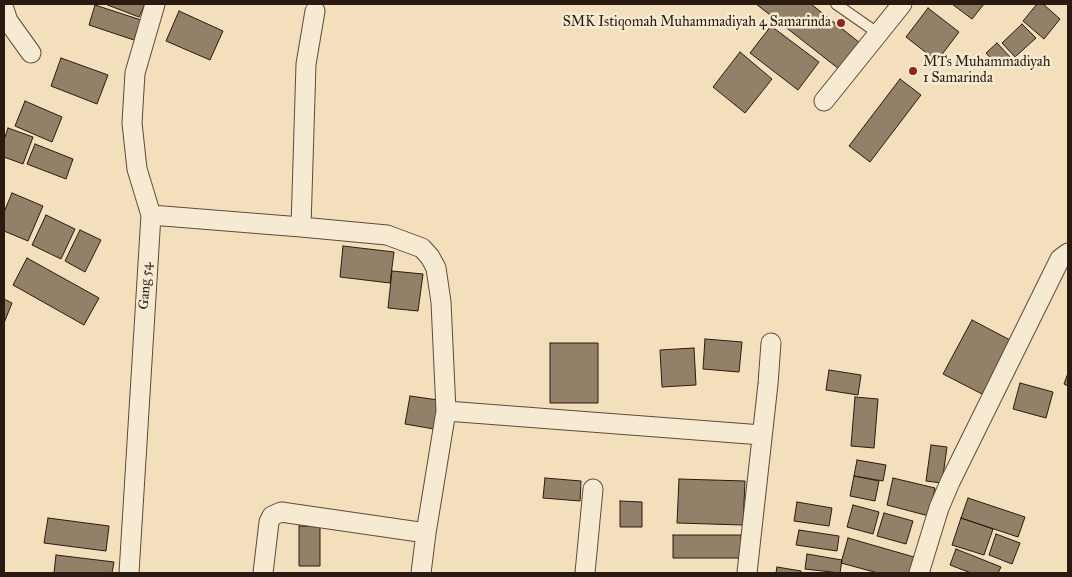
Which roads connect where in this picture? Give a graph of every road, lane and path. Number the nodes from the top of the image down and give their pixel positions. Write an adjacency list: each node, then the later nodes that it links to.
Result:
1 (155, 4): 9 (street, Gang 54)
2 (836, 4): 6 (lane)
3 (902, 4): 6 (street)
4 (4, 9): 7 (street)
5 (315, 11): 10 (street)
6 (878, 34): 8 (street)
7 (31, 53)
8 (824, 101)
9 (151, 215): 10 (street); 17 (street, Gang 54)
10 (301, 228): 13 (street)
11 (1068, 253): 22 (street)
12 (771, 343): 14 (street)
13 (446, 411): 14 (street); 16 (street)
14 (762, 435): 21 (street)
15 (593, 489): 20 (street)
16 (426, 533): 18 (street); 19 (street)
17 (129, 573)
18 (263, 573)
19 (421, 573)
20 (585, 573)
21 (746, 573)
22 (919, 573)

